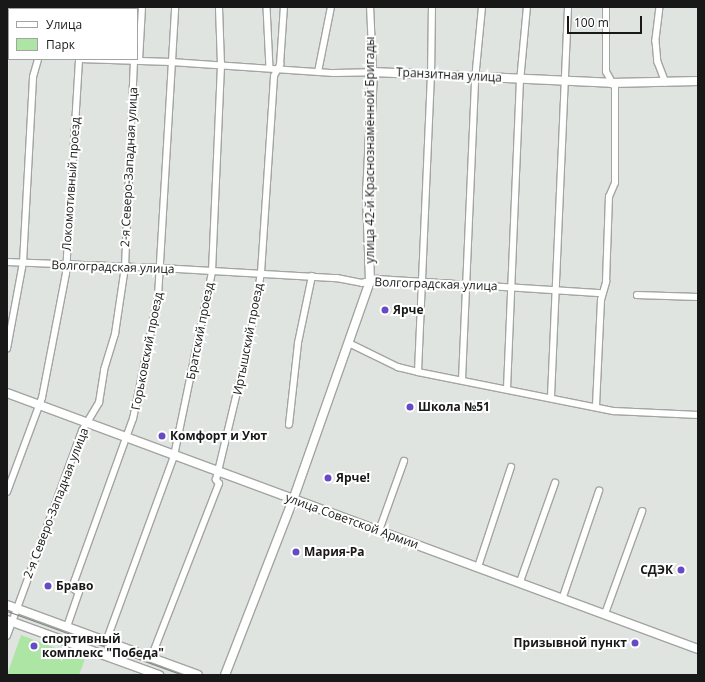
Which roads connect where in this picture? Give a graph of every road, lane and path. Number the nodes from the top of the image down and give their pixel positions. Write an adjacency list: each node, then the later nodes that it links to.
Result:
1 (142, 7): 14 (street, 2-я Северо-Западная улица)
2 (175, 7): 19 (street, Горьковский проезд)
3 (219, 7): 20 (street, Братский проезд)
4 (267, 7): 21 (street, Иртышский проезд)
5 (284, 7): 21 (street, Иртышский проезд)
6 (330, 7): 22 (street)
7 (370, 7): 23 (street, улица 42-й Краснознамённой Бригады)
8 (432, 7): 24 (street)
9 (482, 7): 25 (street)
10 (527, 7): 26 (street)
11 (568, 7): 27 (street)
12 (606, 7): 29 (street)
13 (660, 7): 30 (street)
14 (138, 43)
15 (38, 60): 32 (street)
16 (79, 60): 33 (street, Локомотивный проезд)
17 (108, 60): 18 (street, Транзитная улица)
18 (136, 61): 19 (street, Транзитная улица); 34 (street, 2-я Северо-Западная улица)
19 (171, 62): 20 (street, Транзитная улица); 35 (street, Горьковский проезд)
20 (221, 64): 21 (street, Транзитная улица); 36 (street, Братский проезд)
21 (273, 68): 22 (street, Транзитная улица); 37 (street, Иртышский проезд)
22 (318, 72): 23 (street, Транзитная улица)
23 (373, 72): 24 (street, Транзитная улица); 39 (street, улица 42-й Краснознамённой Бригады)
24 (430, 74): 25 (street, Транзитная улица); 40 (street)
25 (476, 76): 26 (street, Транзитная улица); 41 (street)
26 (520, 79): 27 (street, Транзитная улица); 42 (street)
27 (565, 81): 29 (street, Транзитная улица); 43 (street)
28 (698, 81): 30 (street, Транзитная улица)
29 (611, 83): 30 (street, Транзитная улица); 44 (street)
30 (666, 83)
31 (7, 262): 32 (street, Волгоградская улица)
32 (22, 263): 33 (street, Волгоградская улица); 48 (street)
33 (66, 265): 34 (street, Волгоградская улица); 54 (street, Локомотивный проезд)
34 (125, 267): 35 (street, Волгоградская улица); 57 (street, 2-я Северо-Западная улица)
35 (161, 268): 36 (street, Волгоградская улица); 59 (street, Горьковский проезд)
36 (212, 272): 37 (street, Волгоградская улица); 60 (street, Братский проезд)
37 (260, 273): 38 (street, Волгоградская улица); 63 (street, Иртышский проезд)
38 (312, 276): 39 (street, Волгоградская улица); 58 (street)
39 (370, 281): 40 (street, Волгоградская улица); 47 (street, улица 42-й Краснознамённой Бригады)
40 (422, 282): 41 (street, Волгоградская улица); 49 (street)
41 (465, 285): 42 (street, Волгоградская улица); 50 (street)
42 (511, 287): 43 (street, Волгоградская улица); 51 (street)
43 (555, 290): 44 (street, Волгоградская улица); 53 (street)
44 (602, 293): 55 (street)
45 (637, 295): 46 (street)
46 (698, 297)
47 (349, 343): 49 (street); 67 (street, улица 42-й Краснознамённой Бригады)
48 (7, 349)
49 (418, 372): 50 (street)
50 (462, 380): 51 (street)
51 (507, 389): 53 (street)
52 (7, 393): 54 (street, улица Советской Армии)
53 (552, 397): 55 (street)
54 (39, 405): 57 (street, улица Советской Армии); 66 (street, Локомотивный проезд)
55 (596, 406): 56 (street)
56 (698, 415)
57 (86, 424): 59 (street, улица Советской Армии); 74 (street, 2-я Северо-Западная улица)
58 (289, 425)
59 (127, 438): 60 (street, улица Советской Армии); 77 (street, Горьковский проезд)
60 (174, 456): 63 (street, улица Советской Армии); 79 (street, Братский проезд)
61 (404, 461): 69 (street)
62 (511, 467): 70 (street)
63 (219, 472): 67 (street, улица Советской Армии); 81 (street, Иртышский проезд)
64 (556, 483): 71 (street)
65 (600, 490): 72 (street)
66 (7, 492)
67 (292, 500): 69 (street, улица Советской Армии); 84 (street, улица 42-й Краснознамённой Бригады)
68 (642, 512): 75 (street)
69 (379, 531): 70 (street, улица Советской Армии)
70 (478, 567): 71 (street, улица Советской Армии)
71 (520, 582): 72 (street, улица Советской Армии)
72 (563, 597): 75 (street, улица Советской Армии)
73 (7, 606): 74 (street)
74 (16, 609): 76 (street, 2-я Северо-Западная улица); 77 (street)
75 (605, 614): 80 (street, улица Советской Армии)
76 (9, 621): 78 (street, 2-я Северо-Западная улица); 82 (street)
77 (67, 627): 79 (street)
78 (7, 636)
79 (106, 642): 81 (street)
80 (698, 649)
81 (151, 658): 83 (street)
82 (159, 675)
83 (198, 675)
84 (225, 675)

